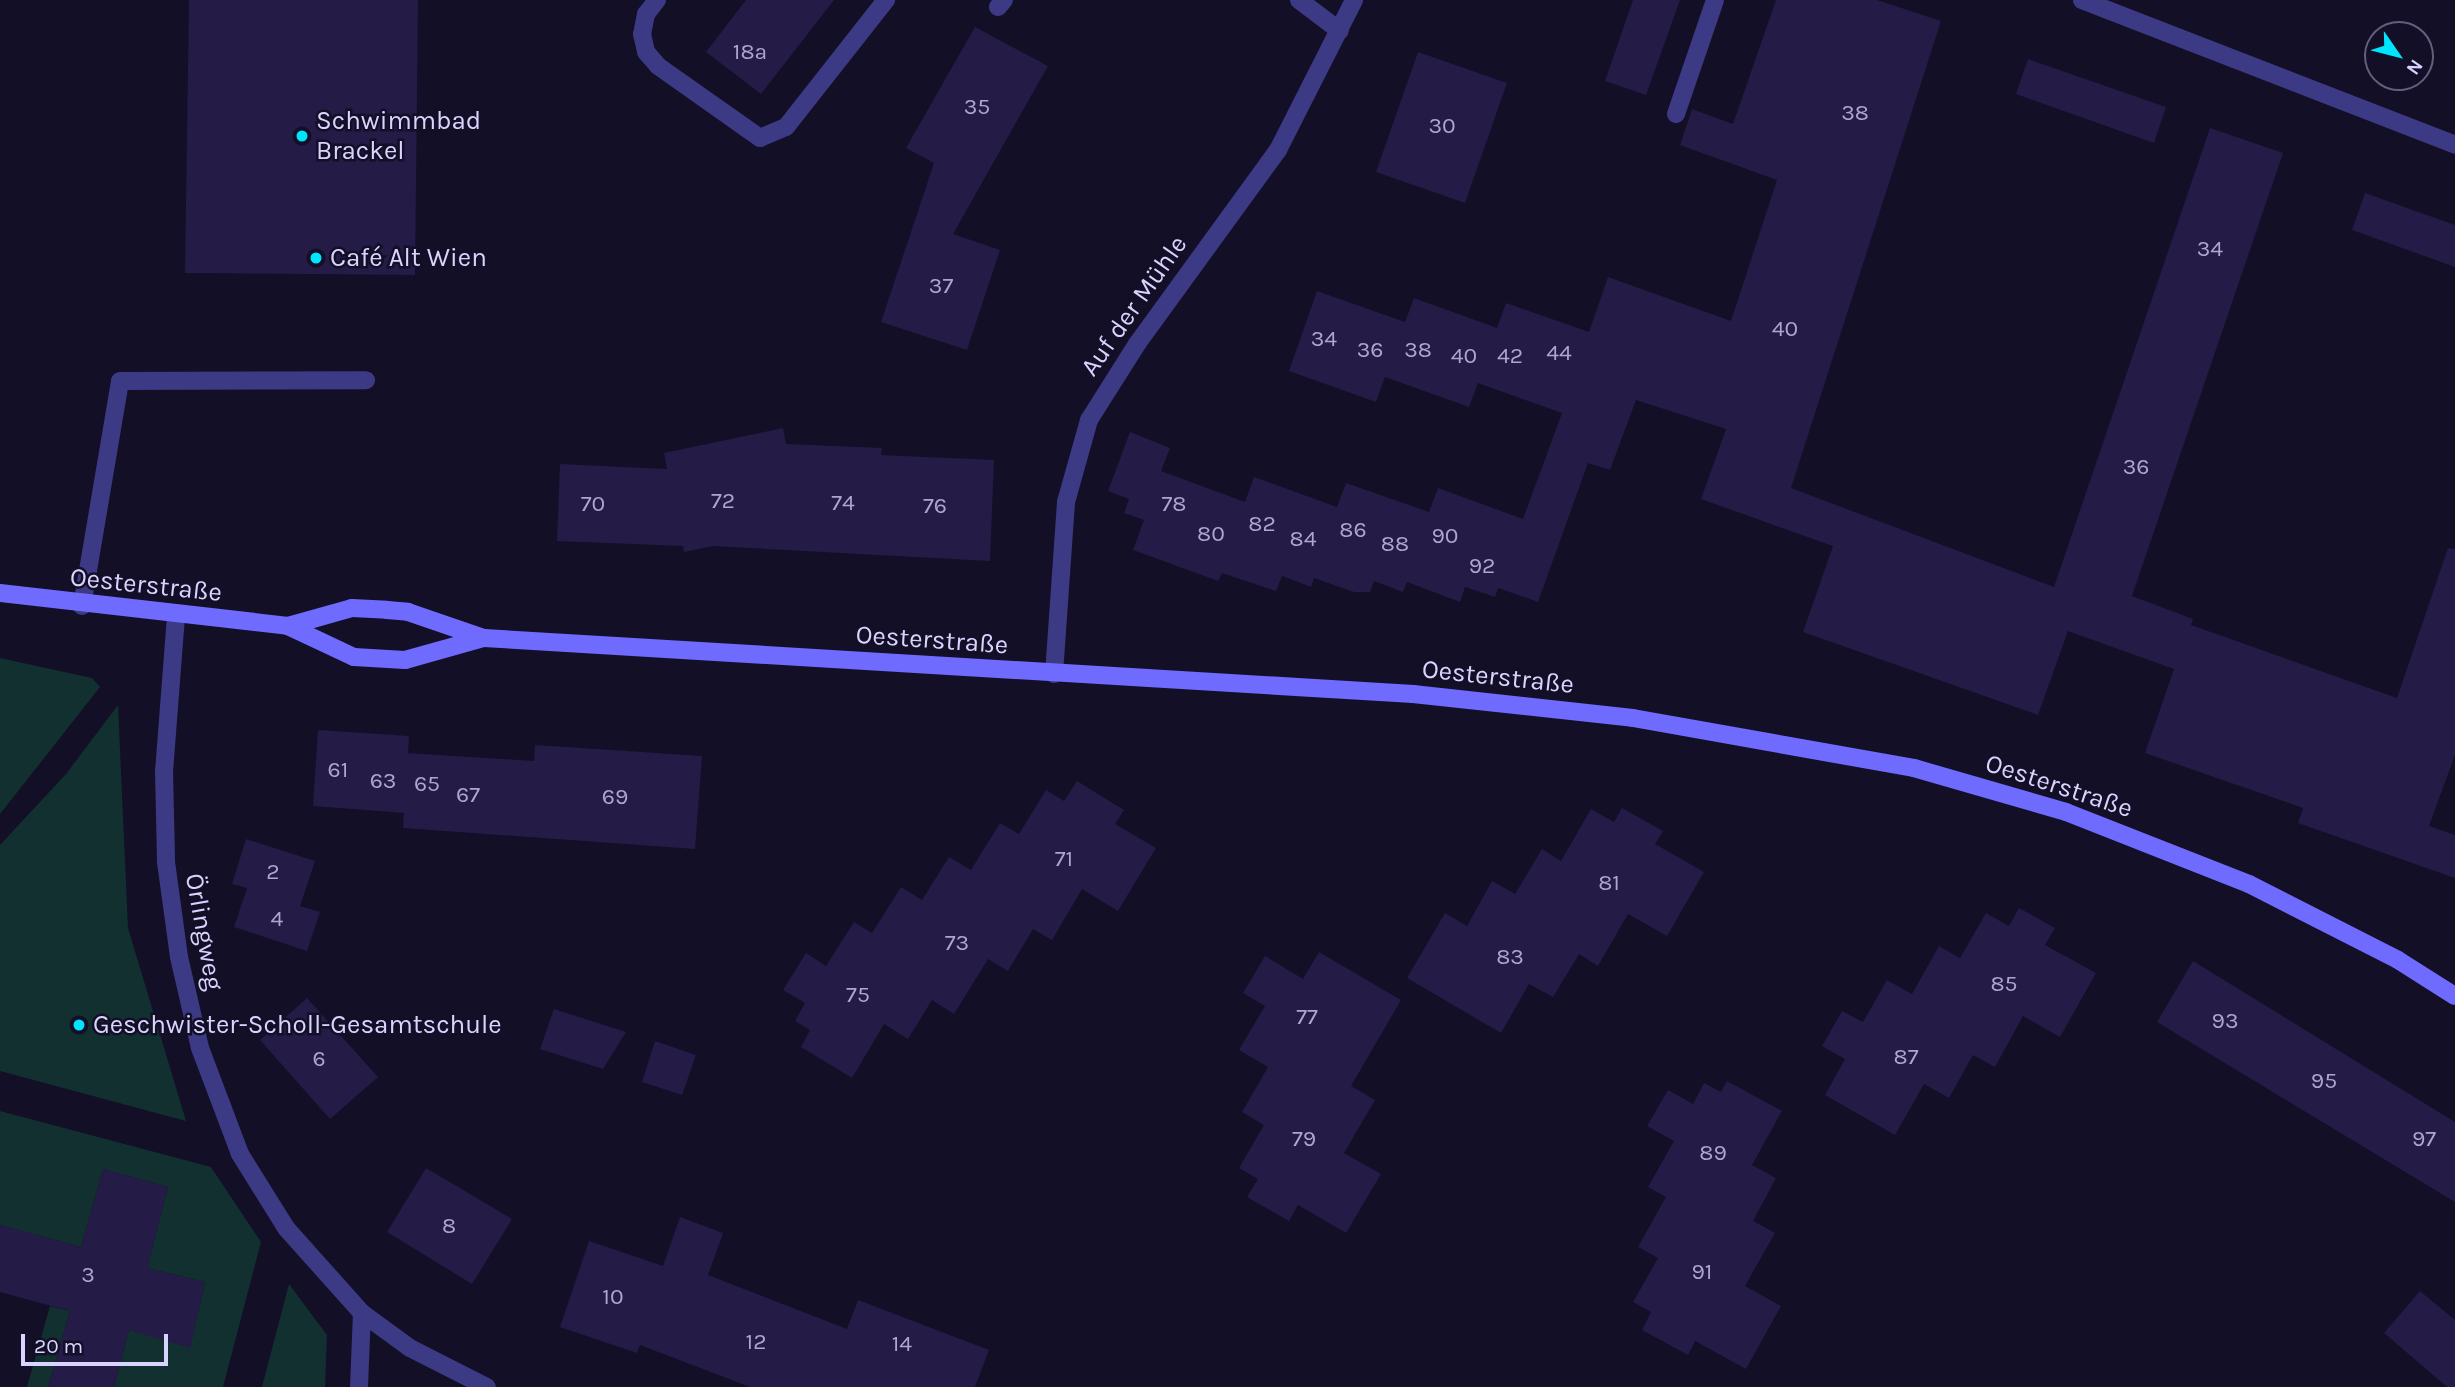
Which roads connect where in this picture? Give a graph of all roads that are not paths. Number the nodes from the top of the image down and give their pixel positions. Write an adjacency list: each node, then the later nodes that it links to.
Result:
1 (657, 0): 2 (street)
2 (886, 0)
3 (1300, 0): 7 (street)
4 (1354, 0): 7 (street, Auf der Mühle)
5 (1716, 0): 8 (street)
6 (2082, 0): 9 (street)
7 (1340, 31): 16 (street, Auf der Mühle)
8 (1676, 114)
9 (2455, 145)
10 (366, 380): 12 (street)
11 (0, 593): 12 (street, Oesterstraße)
12 (82, 606): 13 (street, Oesterstraße)
13 (176, 616): 14 (street, Oesterstraße); 18 (street, Örlingweg)
14 (288, 626): 15 (street, Oesterstraße); 15 (street, Oesterstraße)
15 (484, 638): 16 (street, Oesterstraße)
16 (1054, 674): 17 (street, Oesterstraße)
17 (2455, 996)
18 (362, 1314): 19 (street); 20 (street, Örlingweg)
19 (359, 1387)
20 (487, 1387)

